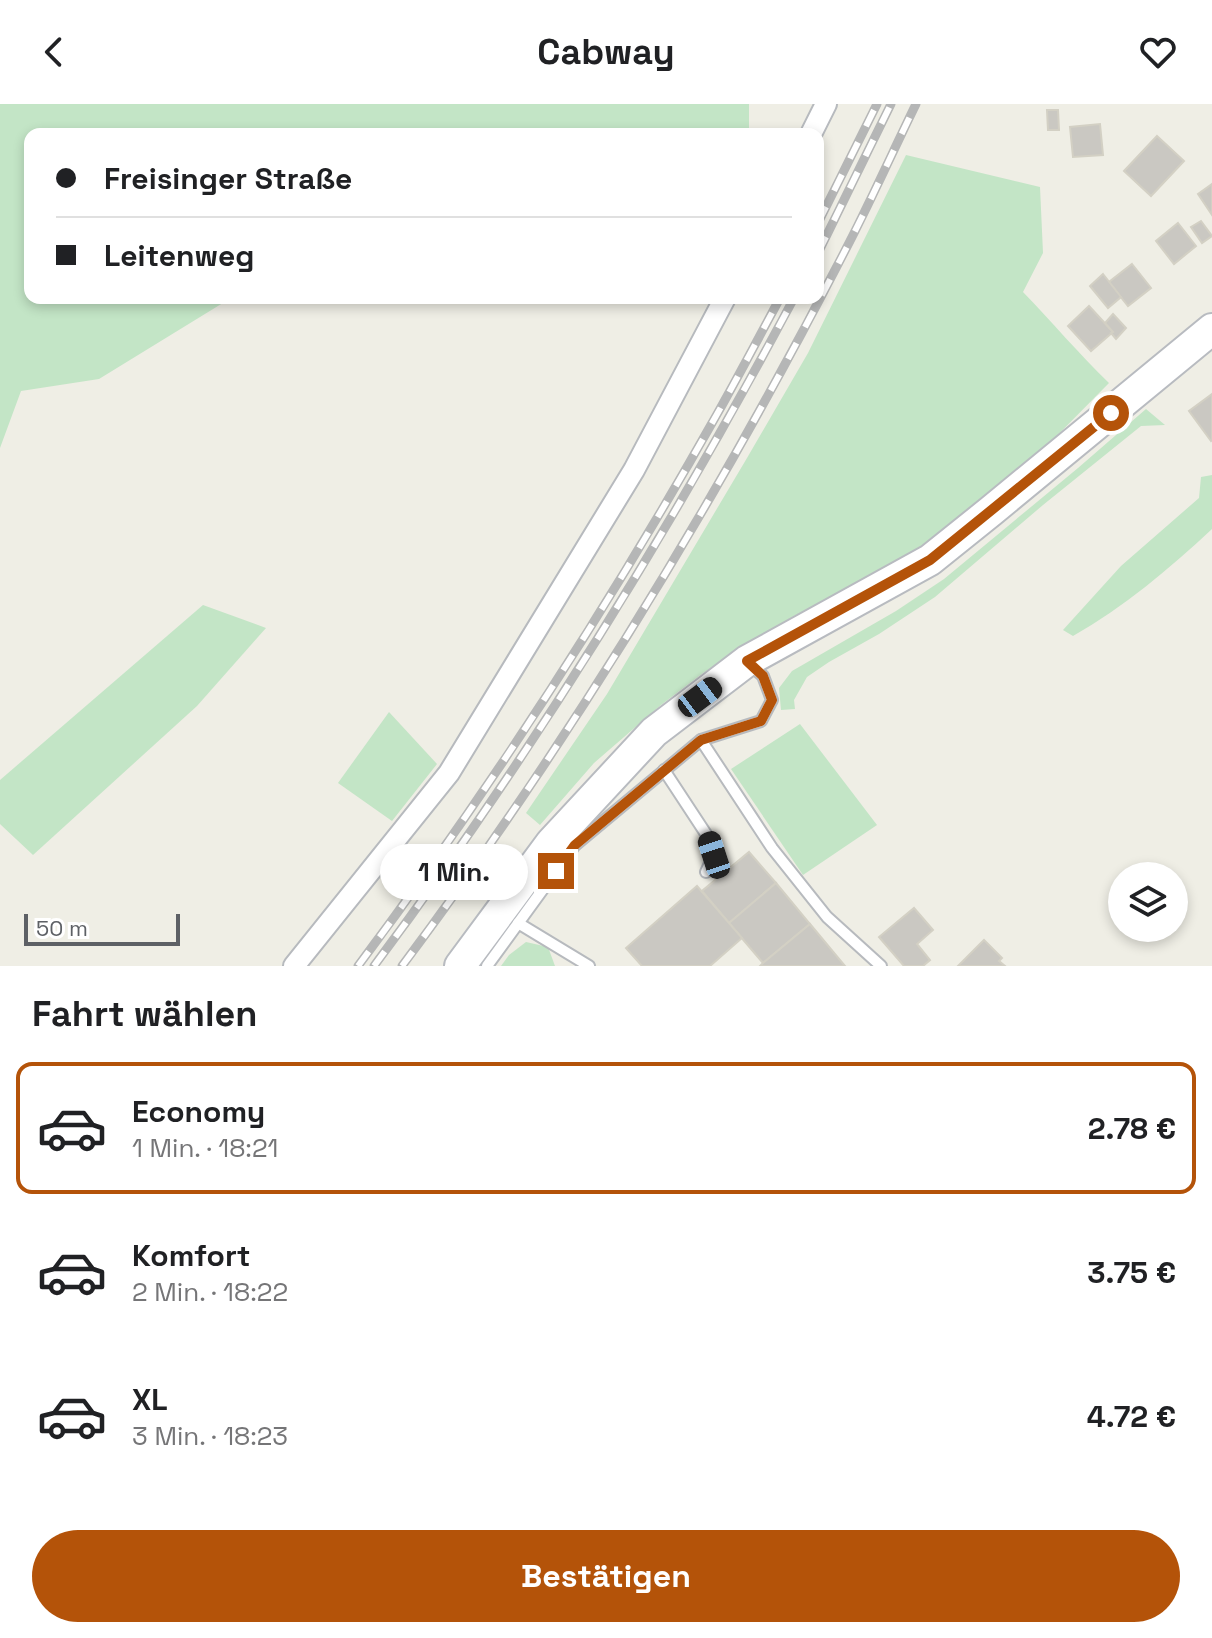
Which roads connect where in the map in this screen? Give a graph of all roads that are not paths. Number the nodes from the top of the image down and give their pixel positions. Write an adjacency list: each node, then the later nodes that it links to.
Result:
1 (826, 104): 2 (street)
2 (814, 128)
3 (722, 304): 10 (street)
4 (1212, 329): 5 (main road)
5 (747, 661): 6 (lane); 11 (main road)
6 (701, 740): 7 (lane); 14 (lane)
7 (664, 770): 8 (lane); 9 (lane)
8 (706, 872)
9 (518, 923): 12 (lane); 13 (lane)
10 (294, 966)
11 (460, 966)
12 (487, 966)
13 (589, 966)
14 (881, 966)

